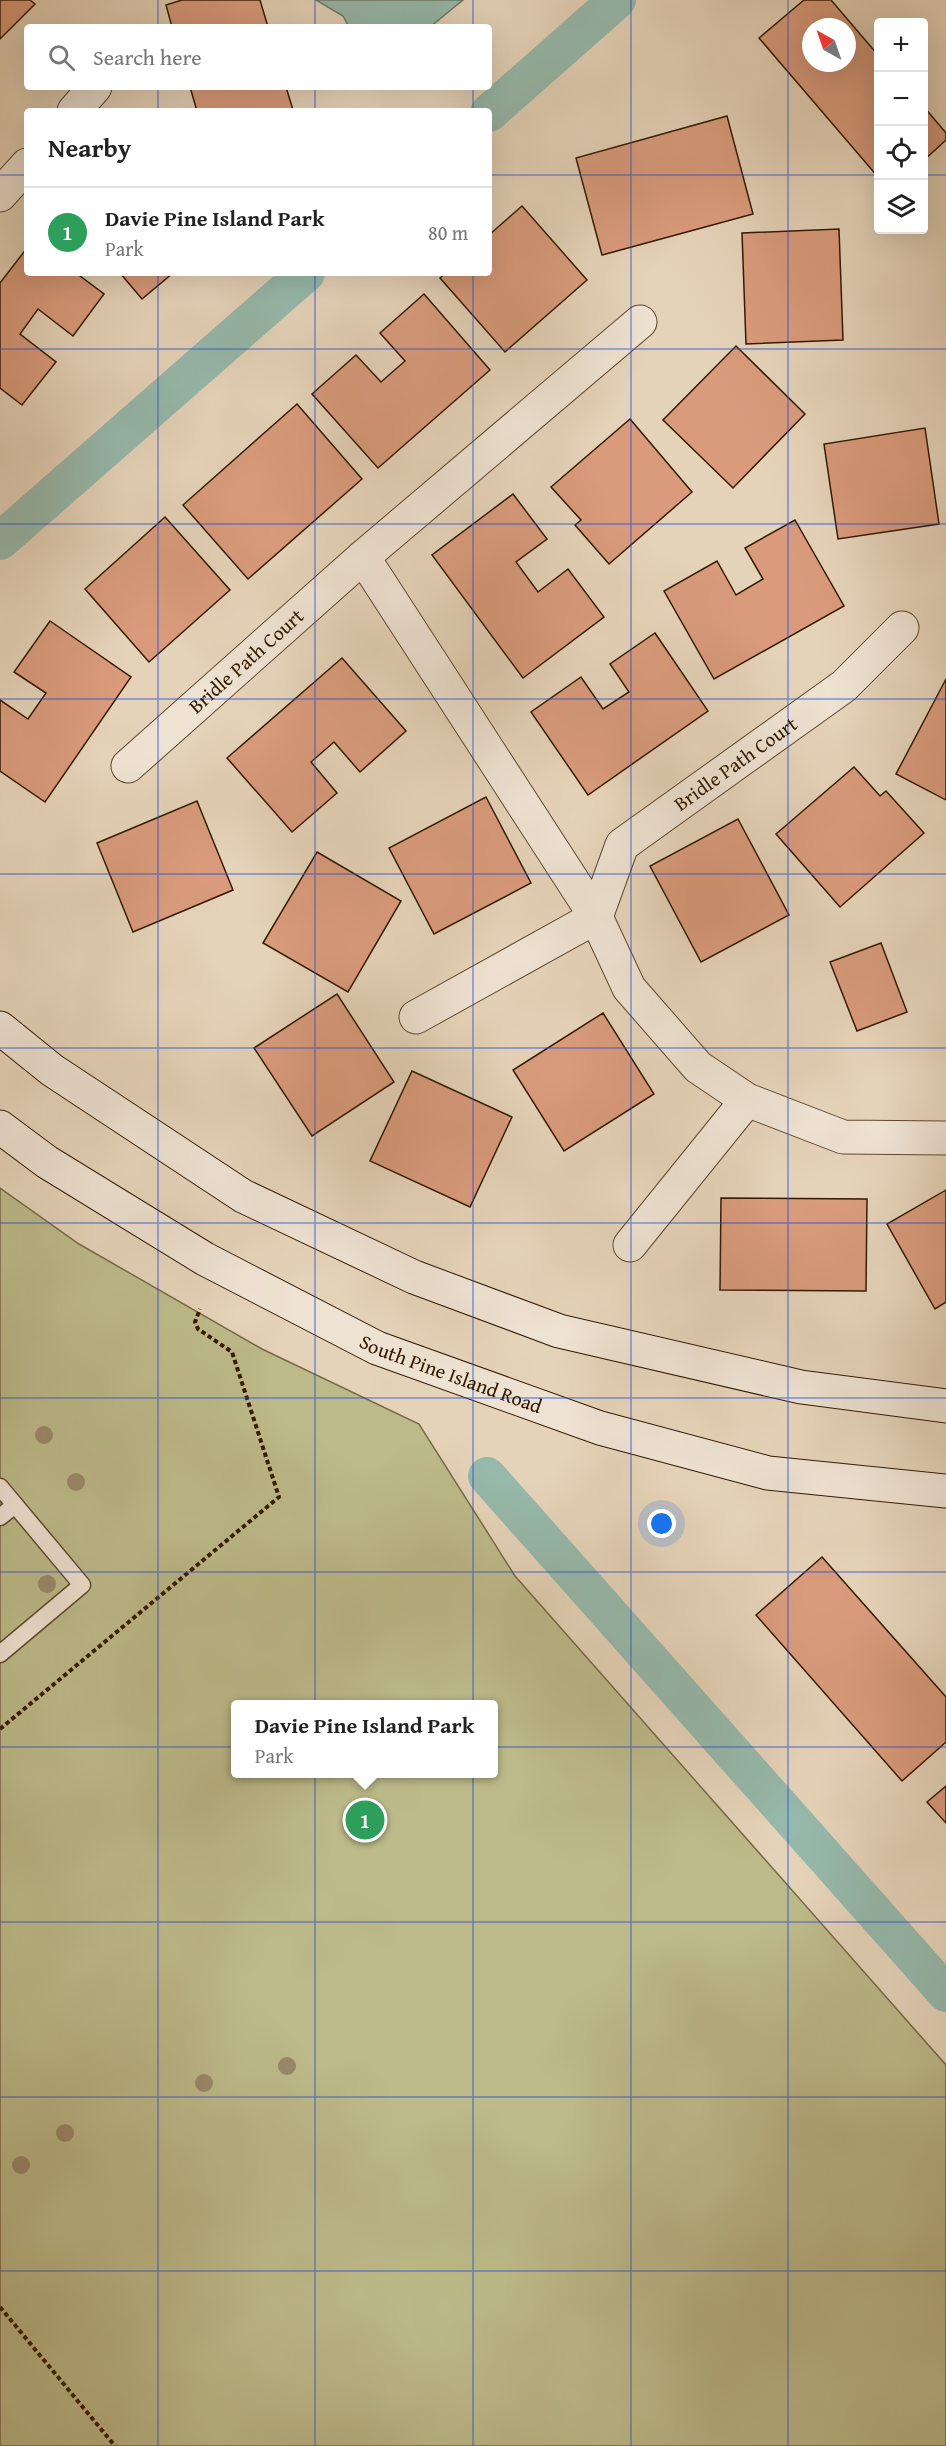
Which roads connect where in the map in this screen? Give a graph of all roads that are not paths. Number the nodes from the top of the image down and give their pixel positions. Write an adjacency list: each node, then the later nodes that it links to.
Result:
1 (92, 90): 2 (street)
2 (77, 108)
3 (24, 168): 4 (street)
4 (0, 195)
5 (640, 322): 6 (street, Bridle Path Court)
6 (363, 557): 8 (street, Bridle Path Court); 9 (street)
7 (902, 628): 9 (street, Bridle Path Court)
8 (128, 766)
9 (596, 917): 10 (street); 12 (street)
10 (416, 1017)
11 (0, 1028): 16 (street)
12 (747, 1100): 14 (street); 15 (street)
13 (2, 1129): 18 (street, South Pine Island Road)
14 (946, 1138)
15 (630, 1245)
16 (946, 1406)
17 (0, 1487): 19 (lane)
18 (946, 1491)
19 (15, 1505): 20 (lane); 21 (lane)
20 (0, 1517)
21 (0, 1654)

